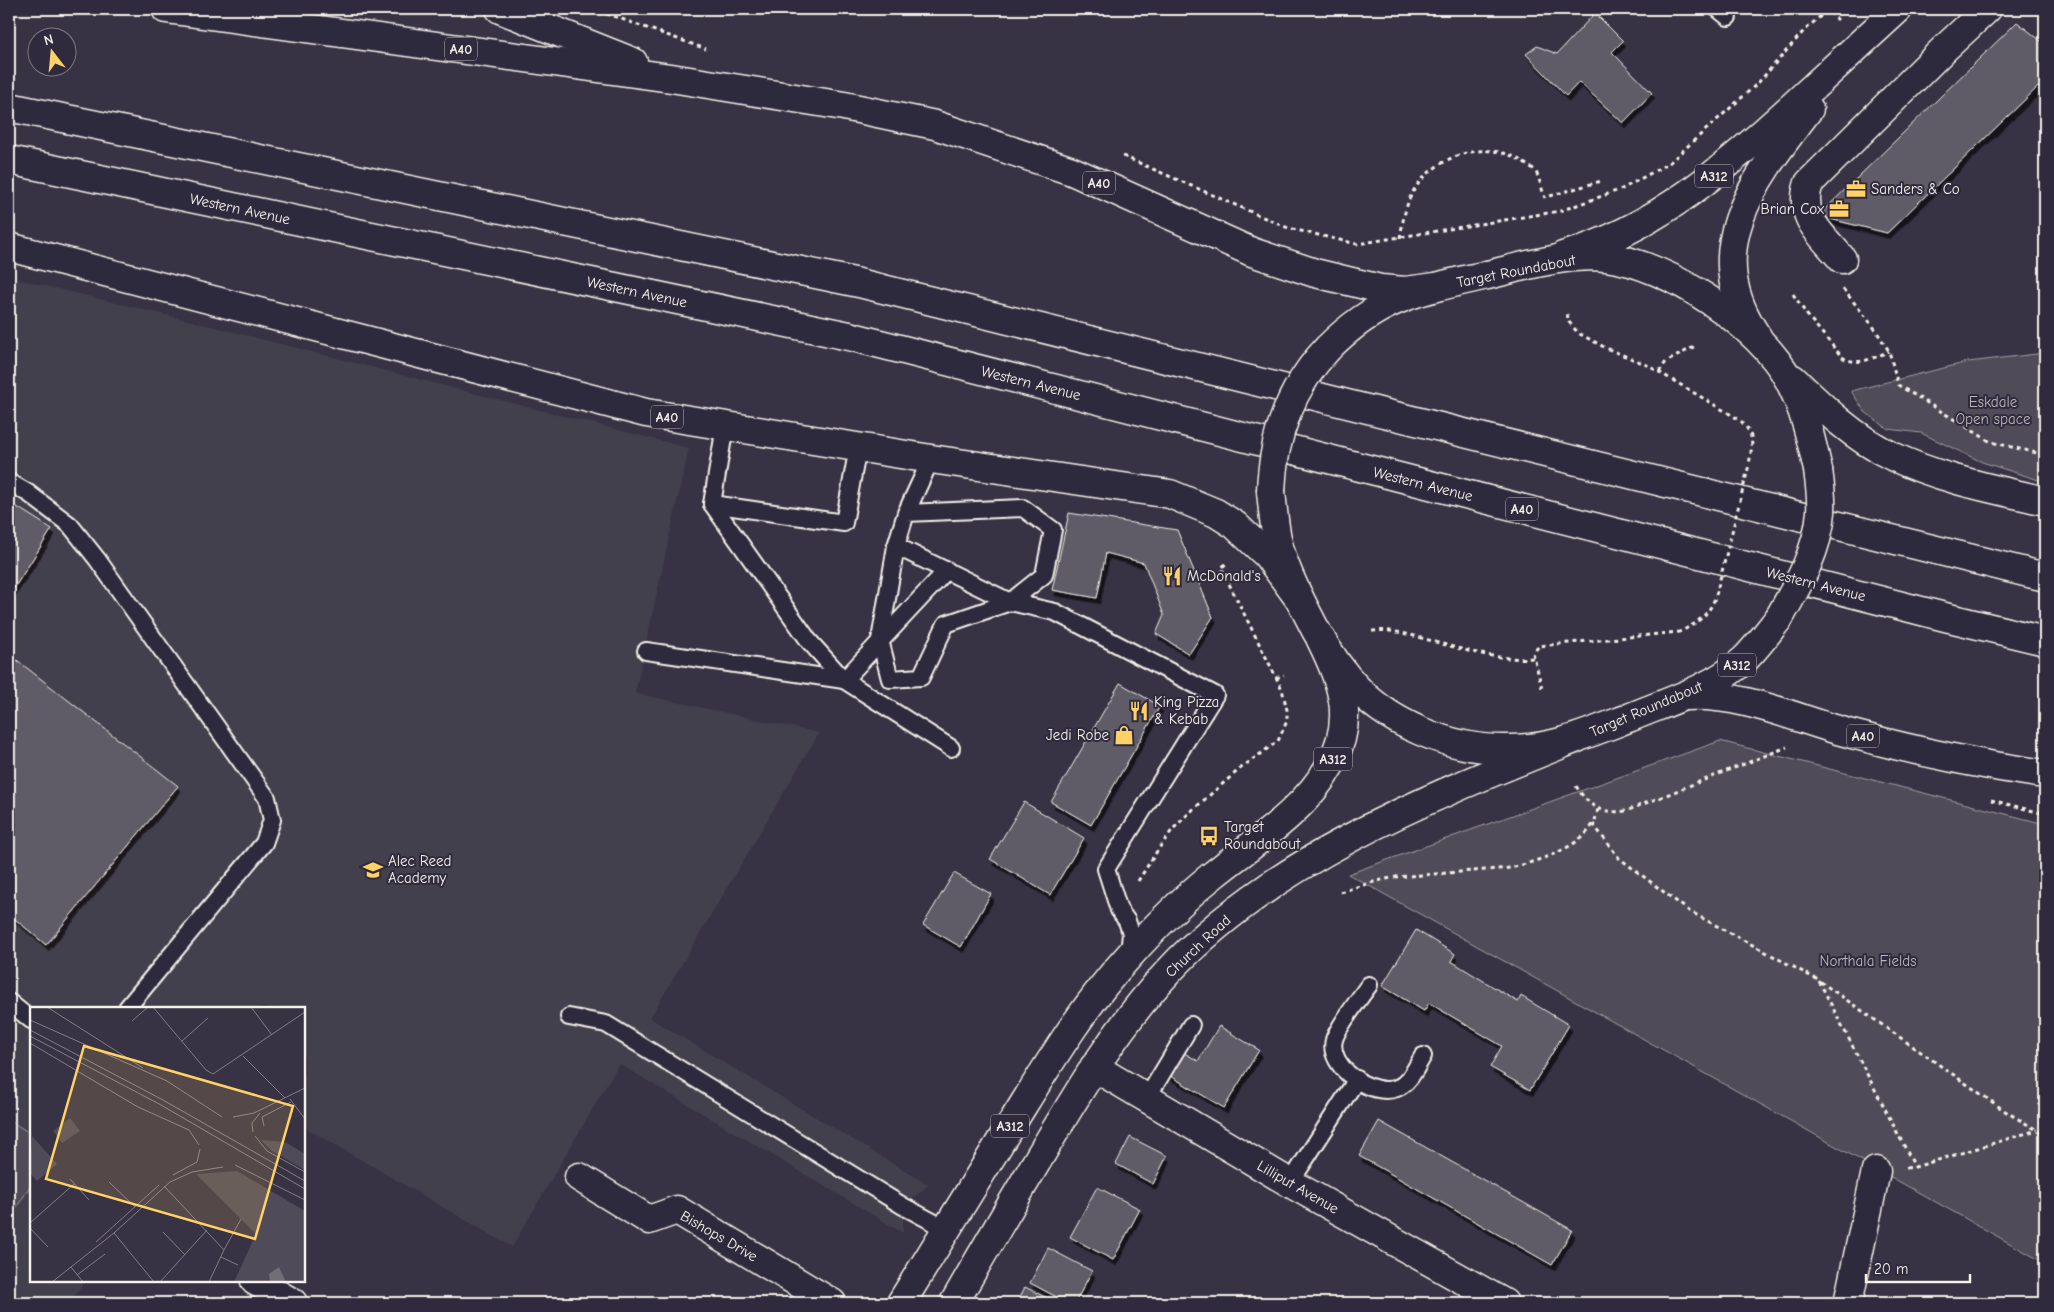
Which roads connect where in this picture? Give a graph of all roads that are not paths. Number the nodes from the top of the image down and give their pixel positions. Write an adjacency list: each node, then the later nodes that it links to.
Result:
1 (166, 9): 6 (main road, A40)
2 (500, 9): 6 (main road)
3 (1987, 9): 10 (main road)
4 (1887, 14): 5 (main road, A312)
5 (1861, 43): 11 (main road, A312); 13 (main road, A312)
6 (671, 78): 12 (main road, A40)
7 (9, 107): 24 (main road)
8 (9, 160): 29 (main road, Western Avenue / A40)
9 (9, 246): 15 (main road, A40)
10 (1842, 259)
11 (1538, 263): 12 (main road, Target Roundabout / A312); 13 (main road, Target Roundabout / A312)
12 (1436, 286): 25 (main road, Target Roundabout / A312, bridge)
13 (1763, 345): 14 (main road, Target Roundabout / A312)
14 (1782, 367): 19 (main road); 32 (main road, Target Roundabout / A312, bridge)
15 (725, 426): 16 (main road, A40); 20 (lane)
16 (858, 447): 17 (main road, A40); 20 (lane)
17 (931, 459): 21 (lane); 25 (main road, A40)
18 (9, 482): 39 (lane)
19 (2045, 501)
20 (712, 504): 31 (lane)
21 (906, 513): 22 (lane); 26 (lane)
22 (896, 546): 23 (lane); 27 (lane)
23 (947, 570): 26 (lane); 27 (lane)
24 (2045, 577)
25 (1300, 600): 28 (main road, Target Roundabout / A312)
26 (1010, 602): 27 (lane); 36 (lane)
27 (880, 640): 31 (lane)
28 (1320, 640): 33 (main road, Target Roundabout / A312); 36 (main road, A312)
29 (2045, 642)
30 (646, 651): 31 (lane)
31 (844, 680): 34 (lane)
32 (1682, 696): 33 (main road, Target Roundabout / A312); 35 (main road, A40)
33 (1577, 738): 44 (main road, Church Road / A312)
34 (951, 748)
35 (2045, 774)
36 (1129, 955): 50 (main road, A312)
37 (1369, 985): 45 (lane)
38 (9, 1002): 41 (lane)
39 (128, 1007)
40 (569, 1017): 50 (lane)
41 (30, 1019)
42 (1191, 1024): 46 (lane)
43 (1423, 1056): 45 (lane)
44 (1094, 1067): 46 (main road, Lilliput Avenue); 55 (main road, Church Road / A312)
45 (1357, 1079): 49 (lane)
46 (1147, 1098): 49 (main road, Lilliput Avenue)
47 (1876, 1171): 57 (main road)
48 (579, 1177): 53 (main road, Bishops Drive)
49 (1290, 1183): 56 (main road, Lilliput Avenue)
50 (946, 1229): 54 (main road, A312)
51 (261, 1291): 52 (main road)
52 (292, 1303)
53 (832, 1303)
54 (900, 1303)
55 (954, 1303)
56 (1504, 1303)
57 (1848, 1303)

